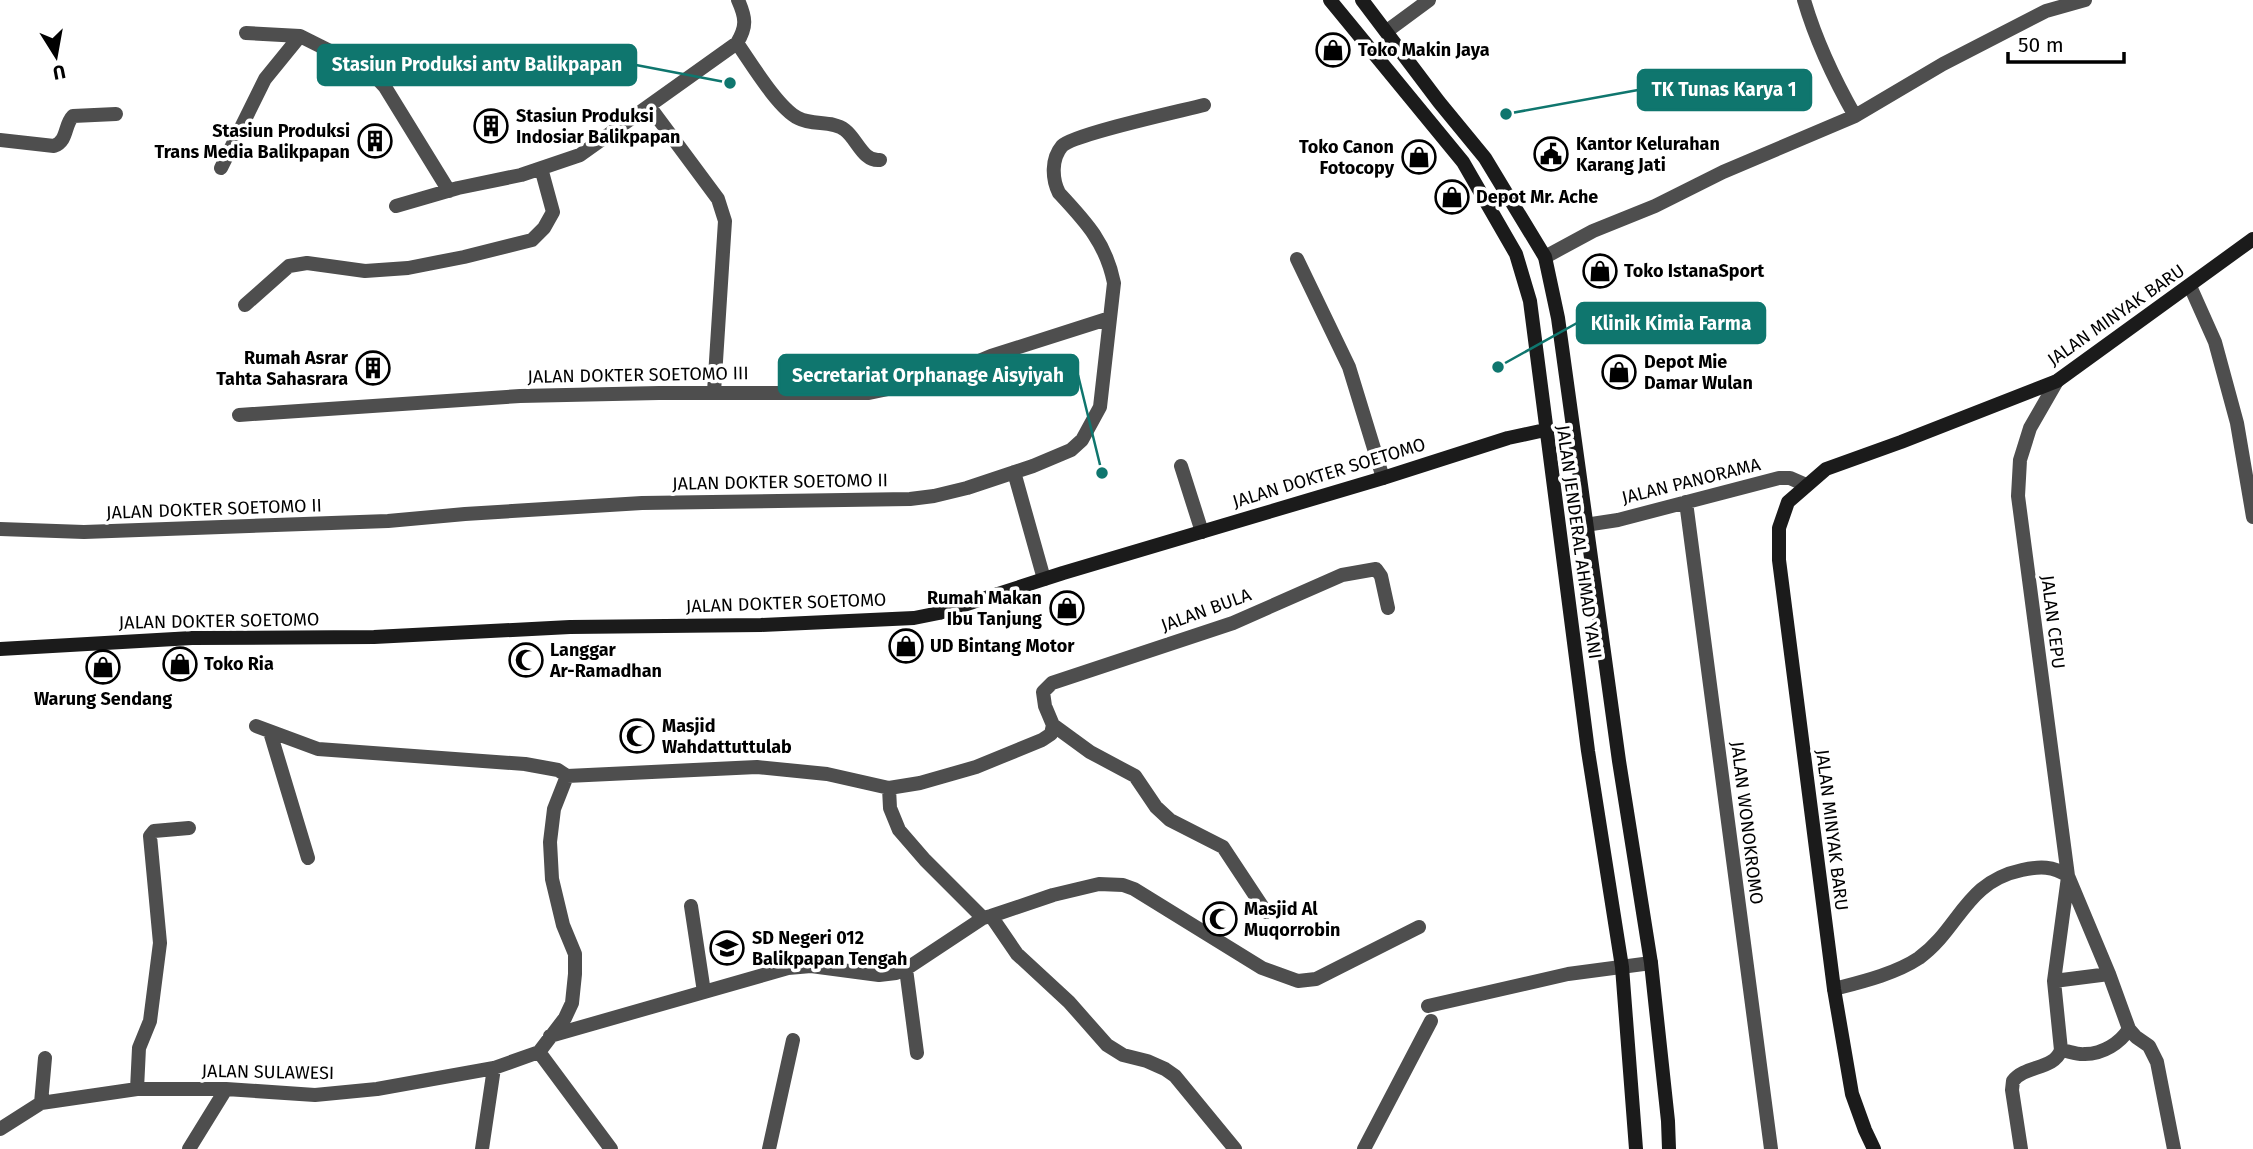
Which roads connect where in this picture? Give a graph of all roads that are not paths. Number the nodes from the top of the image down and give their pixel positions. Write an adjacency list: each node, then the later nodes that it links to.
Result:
1 (738, 0): 11 (street)
2 (1330, 0): 31 (main road, JALAN JENDERAL AHMAD YANI)
3 (1362, 0): 8 (main road, JALAN JENDERAL AHMAD YANI)
4 (1429, 0): 8 (street)
5 (1804, 0): 15 (street)
6 (2085, 0): 7 (street)
7 (2043, 5): 15 (street)
8 (1387, 31): 23 (main road, JALAN JENDERAL AHMAD YANI)
9 (246, 33): 10 (street)
10 (300, 36): 18 (street); 20 (street)
11 (737, 43): 13 (street); 17 (street)
12 (1204, 105): 27 (street, JALAN DOKTER SOETOMO II)
13 (649, 106): 19 (street); 29 (street)
14 (116, 114): 16 (street)
15 (1855, 116): 23 (street)
16 (0, 140)
17 (880, 160)
18 (221, 168)
19 (541, 168): 20 (street); 26 (street)
20 (449, 191): 21 (street)
21 (396, 206)
22 (2253, 239): 25 (main road, JALAN MINYAK BARU)
23 (1545, 257): 40 (main road, JALAN JENDERAL AHMAD YANI)
24 (1297, 259): 35 (street)
25 (2190, 286): 28 (main road, JALAN MINYAK BARU); 39 (street)
26 (245, 305)
27 (1111, 318): 29 (street, JALAN DOKTER SOETOMO III); 34 (street, JALAN DOKTER SOETOMO II)
28 (2057, 381): 33 (main road, JALAN MINYAK BARU); 51 (street, JALAN CEPU)
29 (714, 392): 30 (street, JALAN DOKTER SOETOMO III)
30 (239, 415)
31 (1545, 430): 35 (main road, JALAN DOKTER SOETOMO); 57 (main road, JALAN JENDERAL AHMAD YANI)
32 (1181, 466): 42 (street)
33 (1836, 466): 36 (main road, JALAN MINYAK BARU); 38 (main road, JALAN MINYAK BARU)
34 (1014, 472): 41 (street, JALAN DOKTER SOETOMO II); 43 (street)
35 (1383, 478): 42 (main road, JALAN DOKTER SOETOMO)
36 (1806, 485): 37 (street, JALAN PANORAMA); 38 (main road, JALAN MINYAK BARU)
37 (1686, 502): 40 (street, JALAN PANORAMA); 85 (street, JALAN WONOKROMO)
38 (1784, 511): 61 (main road, JALAN MINYAK BARU)
39 (2253, 517)
40 (1586, 525): 56 (main road, JALAN JENDERAL AHMAD YANI)
41 (0, 529)
42 (1202, 532): 43 (main road, JALAN DOKTER SOETOMO)
43 (1044, 579): 45 (main road, JALAN DOKTER SOETOMO)
44 (1388, 608): 46 (street, JALAN BULA)
45 (0, 649)
46 (1053, 725): 48 (street); 53 (street)
47 (567, 776): 48 (street); 50 (street); 66 (street)
48 (889, 788): 54 (street)
49 (189, 828): 73 (street)
50 (308, 858)
51 (2068, 876): 59 (street, JALAN CEPU); 60 (street, JALAN CEPU); 61 (street)
52 (691, 906): 62 (street)
53 (1266, 912)
54 (987, 917): 55 (street); 58 (street); 81 (street)
55 (1419, 927)
56 (1651, 963): 57 (street); 84 (main road, JALAN JENDERAL AHMAD YANI)
57 (1622, 967): 63 (street); 83 (main road, JALAN JENDERAL AHMAD YANI)
58 (906, 969): 62 (street); 70 (street)
59 (2109, 974): 60 (street); 65 (street, JALAN CEPU)
60 (2054, 981): 68 (street, JALAN CEPU)
61 (1834, 989): 86 (main road, JALAN MINYAK BARU)
62 (704, 992): 66 (street)
63 (1428, 1006)
64 (1431, 1021): 82 (street)
65 (2129, 1029): 68 (street); 88 (street, JALAN CEPU)
66 (550, 1036): 69 (street)
67 (793, 1040): 80 (street)
68 (2062, 1050): 87 (street)
69 (538, 1052): 72 (street, JALAN SULAWESI); 79 (street)
70 (916, 1053)
71 (45, 1058): 75 (street)
72 (494, 1068): 74 (street, JALAN SULAWESI); 78 (street)
73 (137, 1089): 74 (street, JALAN SULAWESI); 75 (street, JALAN SULAWESI)
74 (226, 1089): 77 (street)
75 (41, 1103): 76 (street, JALAN SULAWESI)
76 (0, 1129)
77 (189, 1149)
78 (482, 1149)
79 (611, 1149)
80 (769, 1149)
81 (1235, 1149)
82 (1364, 1149)
83 (1636, 1149)
84 (1669, 1149)
85 (1771, 1149)
86 (1874, 1149)
87 (2021, 1149)
88 (2174, 1149)

